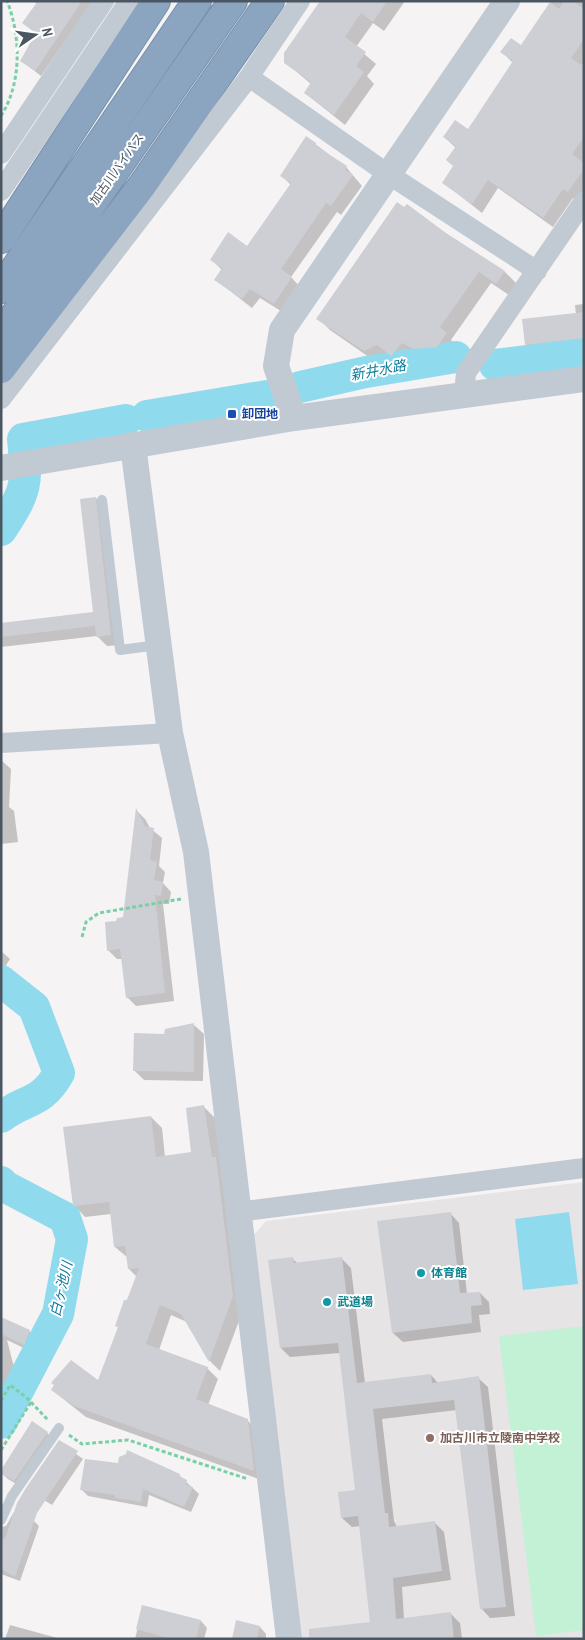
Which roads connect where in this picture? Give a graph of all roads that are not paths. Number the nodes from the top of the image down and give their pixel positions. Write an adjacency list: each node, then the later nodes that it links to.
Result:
1 (104, 1): 10 (street)
2 (129, 1): 12 (street)
3 (156, 1): 14 (highway)
4 (197, 1): 16 (highway)
5 (233, 1): 17 (highway, 加古川バイパス)
6 (270, 1): 17 (highway)
7 (300, 1): 9 (street)
8 (506, 1): 11 (street)
9 (249, 78): 11 (street); 20 (street)
10 (1, 154)
11 (388, 174): 15 (street); 21 (street)
12 (1, 191)
13 (584, 201): 15 (street)
14 (1, 239)
15 (537, 271): 19 (street)
16 (1, 288)
17 (6, 352)
18 (584, 379): 19 (street)
19 (464, 395): 21 (street)
20 (1, 399)
21 (294, 418): 22 (street)
22 (133, 445): 23 (street); 25 (street)
23 (3, 468)
24 (102, 500): 25 (lane)
25 (159, 645): 26 (street)
26 (170, 733): 27 (street); 29 (street)
27 (1, 744)
28 (584, 1168): 29 (street)
29 (237, 1212): 32 (street)
30 (59, 1428): 31 (lane)
31 (1, 1520)
32 (289, 1639)

